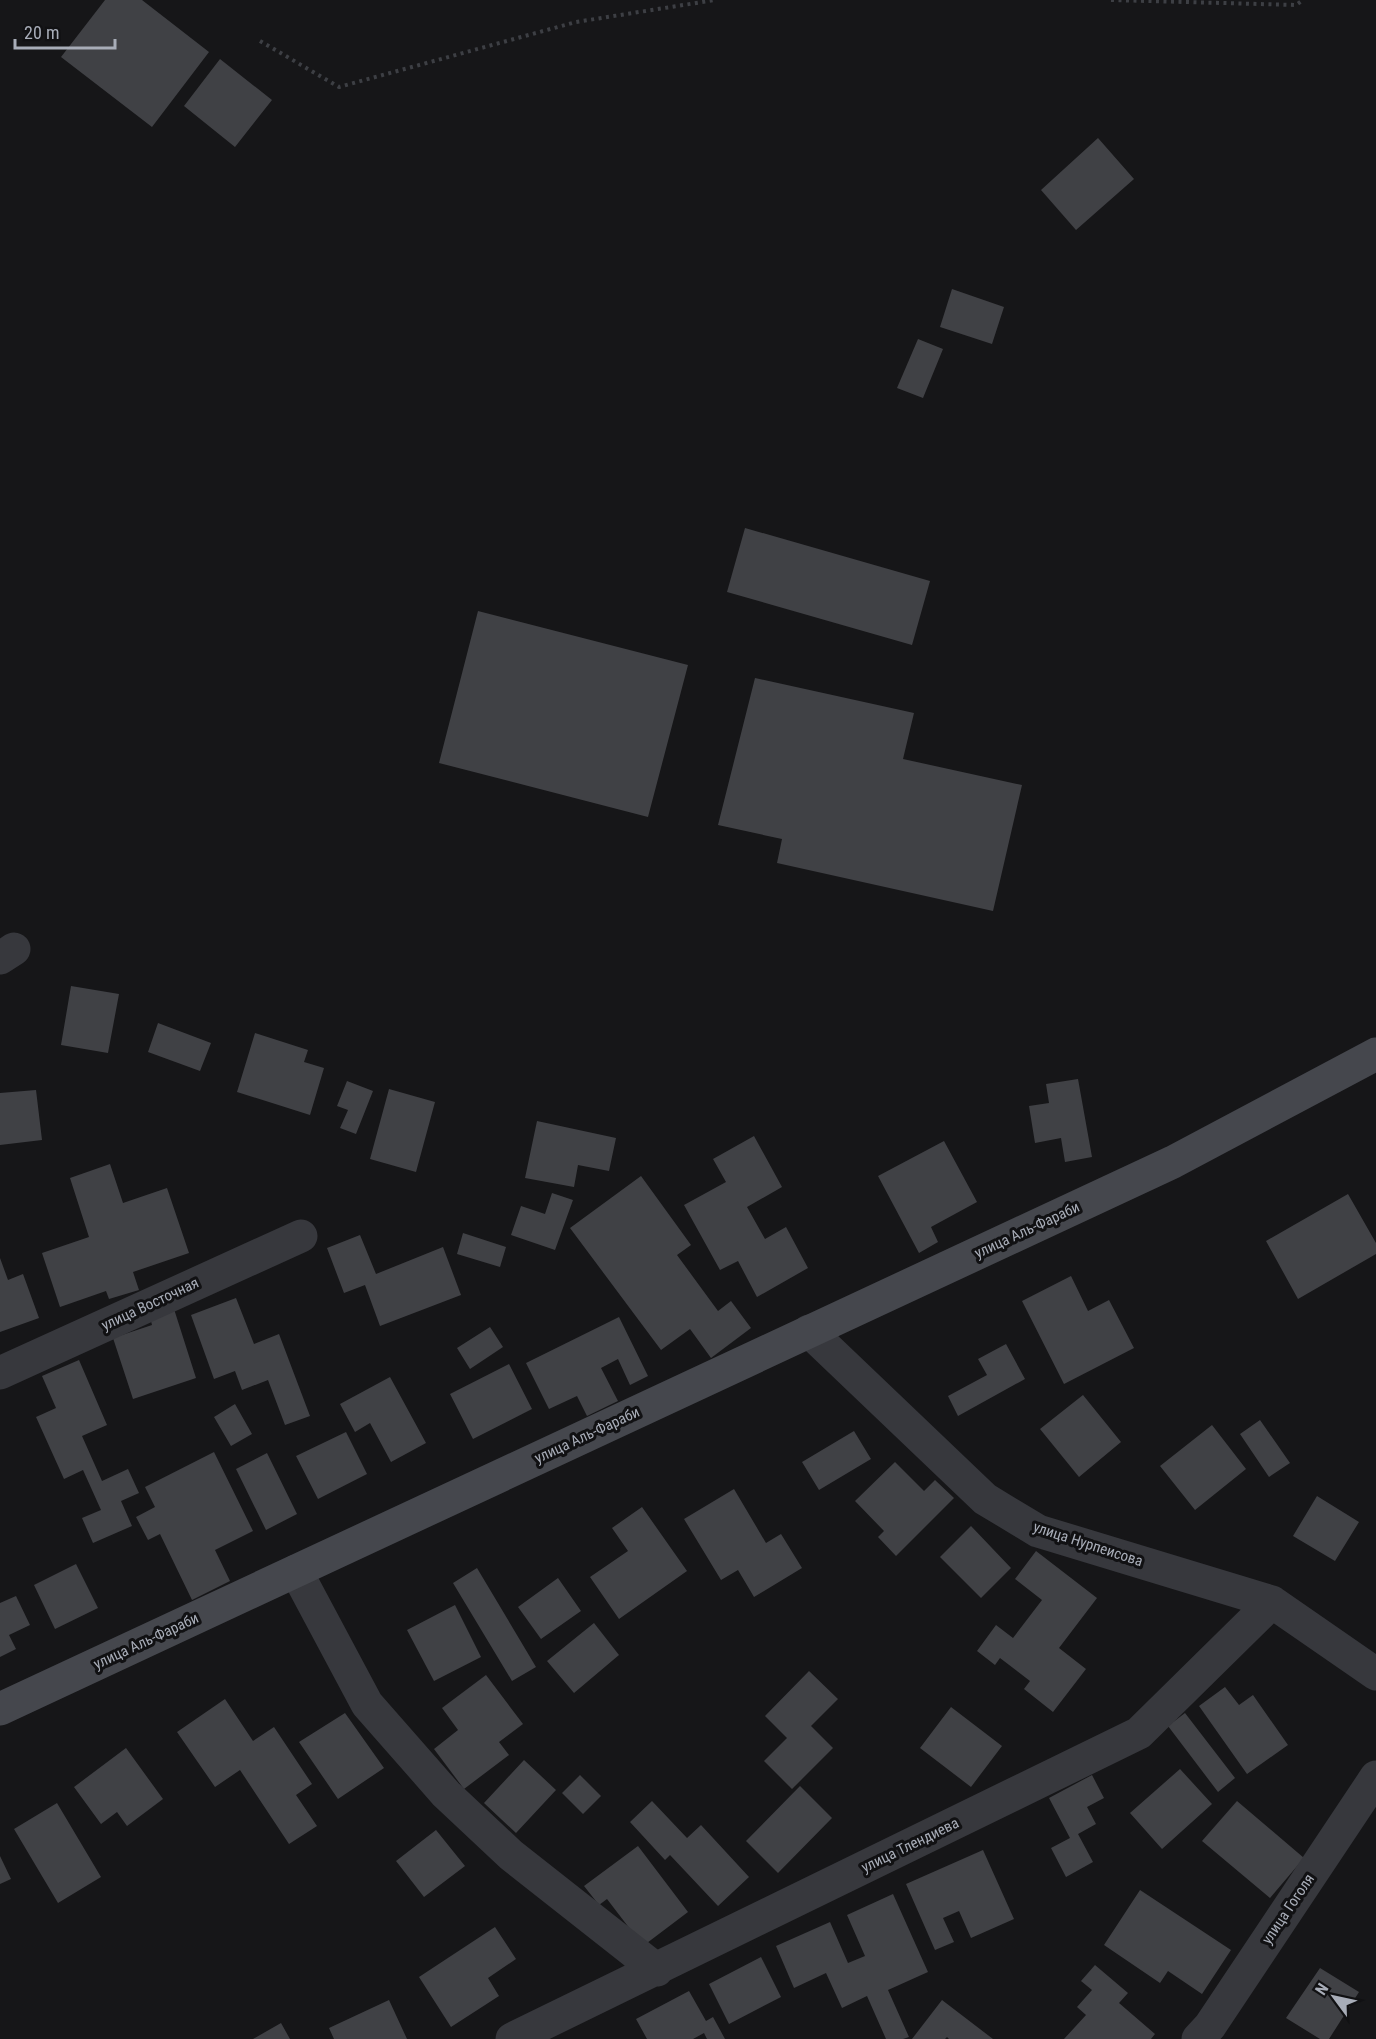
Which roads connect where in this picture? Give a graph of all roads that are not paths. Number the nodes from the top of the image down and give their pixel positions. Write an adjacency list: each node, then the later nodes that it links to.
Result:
1 (1376, 1054): 3 (main road, улица Аль-Фараби)
2 (301, 1236): 4 (street, улица Восточная)
3 (809, 1331): 5 (main road, улица Аль-Фараби); 6 (street, улица Нурпеисова)
4 (0, 1373)
5 (296, 1571): 8 (main road, улица Аль-Фараби); 10 (street)
6 (1272, 1602): 7 (street, улица Нурпеисова); 10 (street, улица Тлендиева)
7 (1376, 1674)
8 (0, 1709)
9 (1376, 1777): 12 (street, улица Гоголя)
10 (657, 1970): 11 (street, улица Тлендиева)
11 (512, 2039)
12 (1198, 2039)

